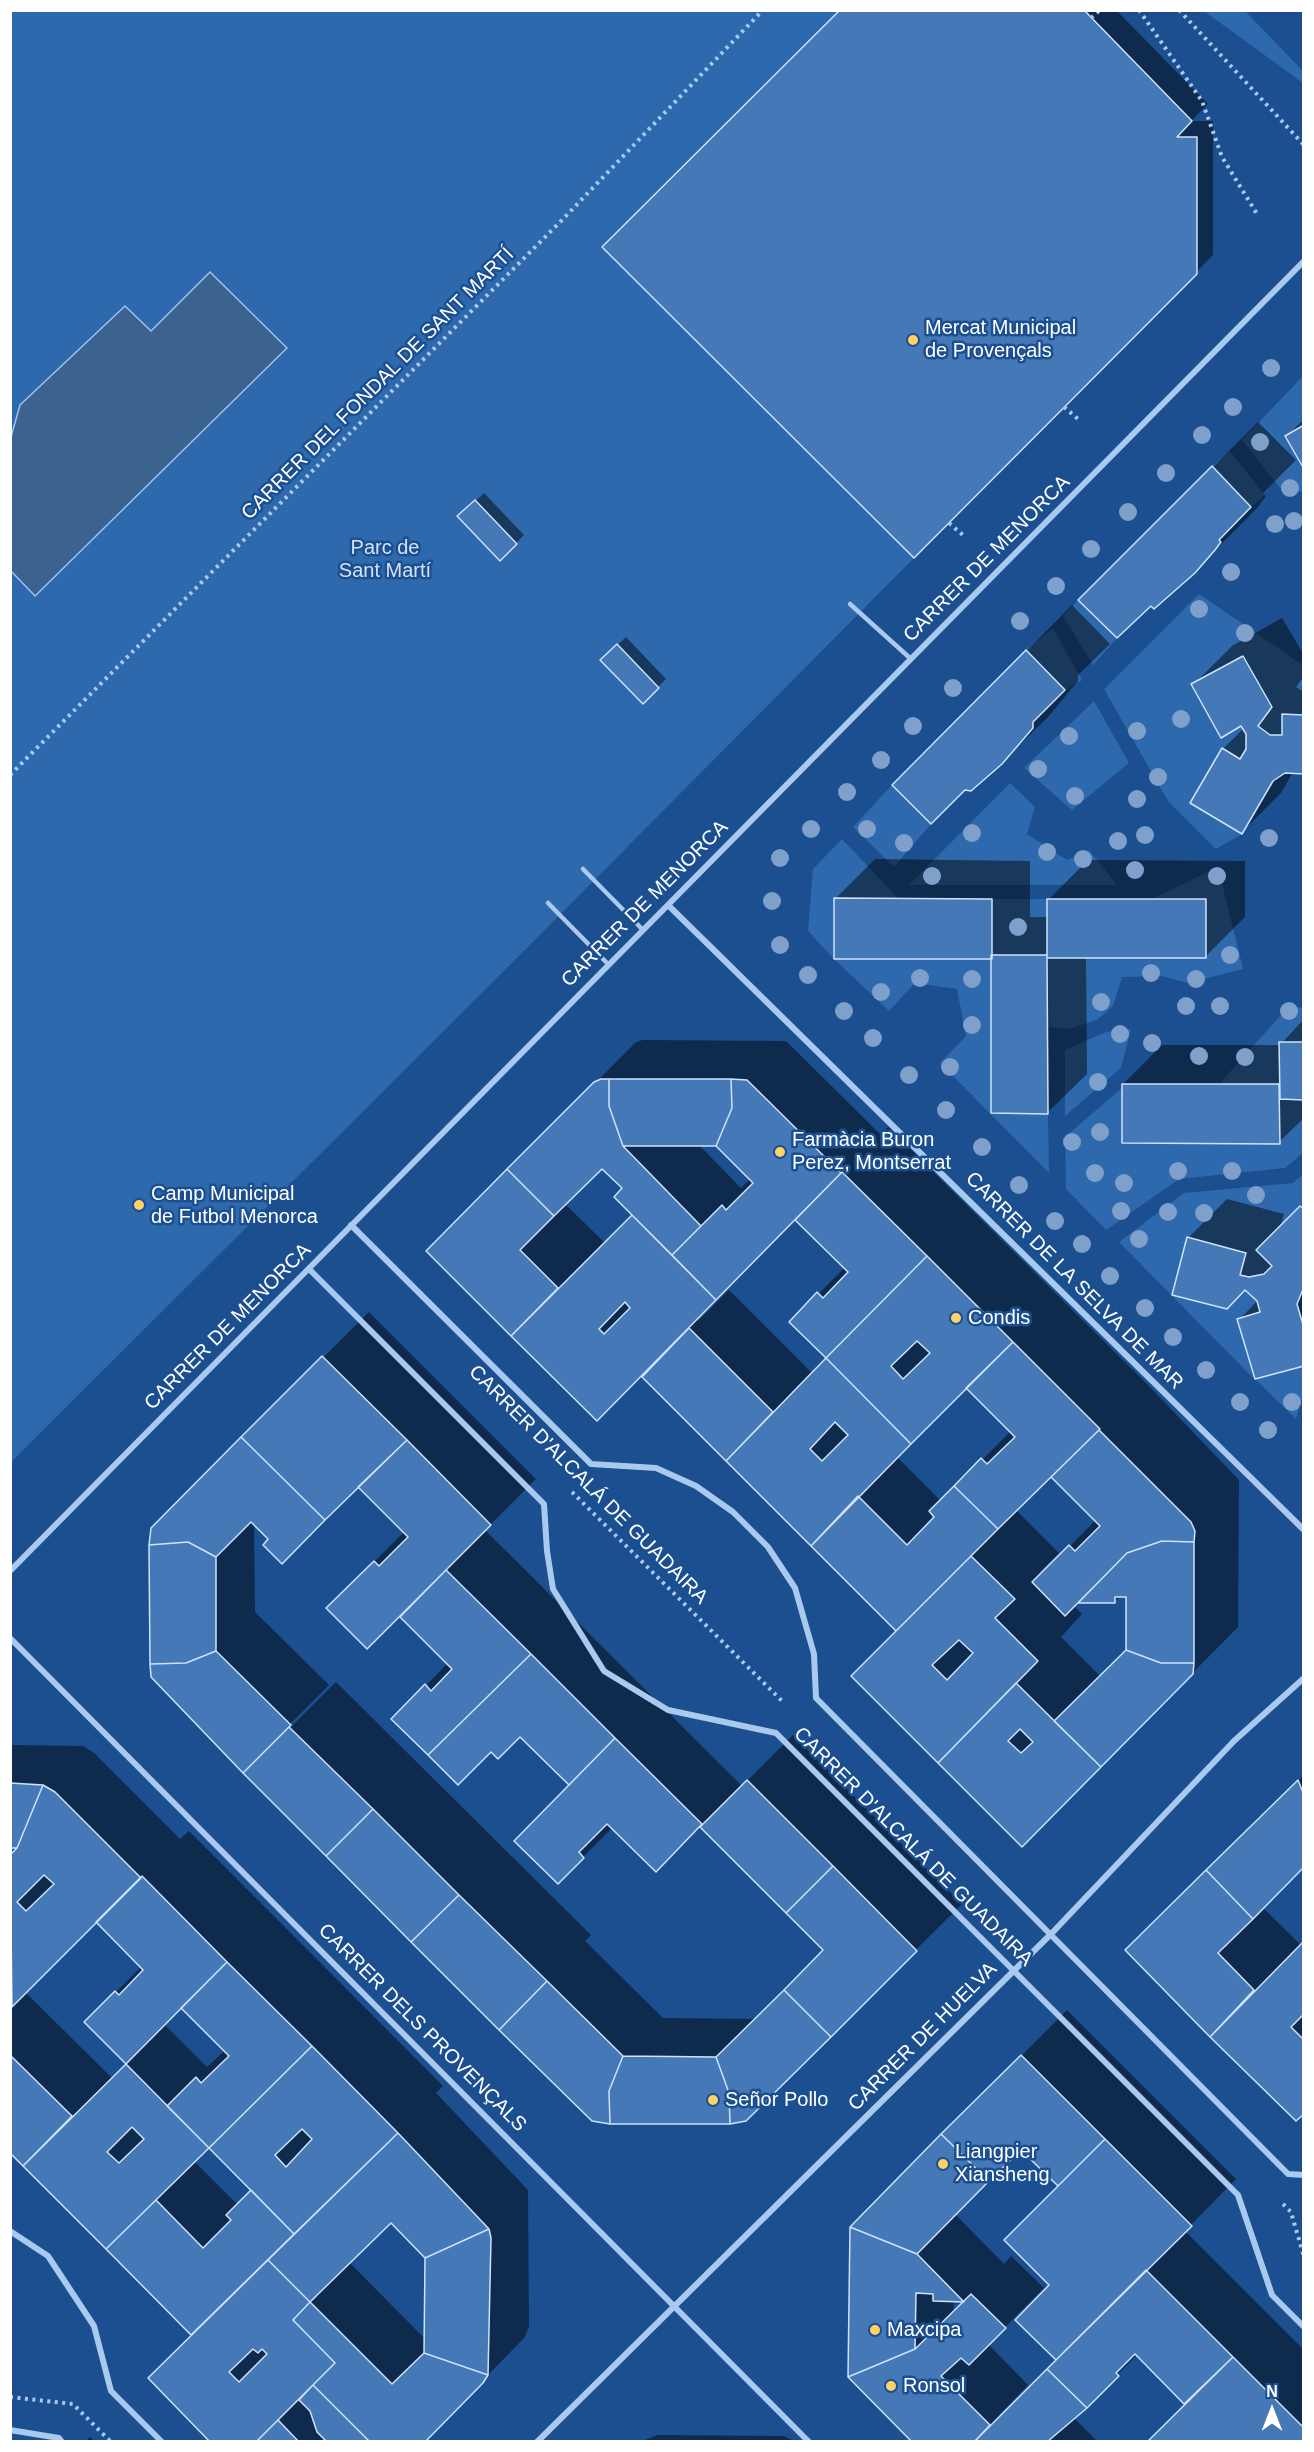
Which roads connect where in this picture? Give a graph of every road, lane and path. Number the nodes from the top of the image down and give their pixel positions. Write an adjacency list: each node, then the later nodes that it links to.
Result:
1 (763, 10): 15 (path, CARRER DEL FONDAL DE SANT MARTÍ)
2 (1100, 10): 5 (path)
3 (1139, 10): 7 (path)
4 (1179, 10): 6 (path)
5 (1091, 18)
6 (1304, 146)
7 (1257, 214)
8 (1304, 261): 14 (street, CARRER DE MENORCA)
9 (1064, 407): 10 (path)
10 (1078, 419)
11 (949, 523): 12 (path)
12 (964, 536)
13 (850, 604): 14 (lane)
14 (911, 659): 18 (street, CARRER DE MENORCA)
15 (10, 775)
16 (583, 869): 19 (lane)
17 (549, 903): 20 (lane)
18 (668, 905): 19 (street, CARRER DE MENORCA); 24 (street, CARRER DE LA SELVA DE MAR)
19 (643, 930): 20 (street, CARRER DE MENORCA)
20 (609, 965): 21 (street, CARRER DE MENORCA)
21 (351, 1226): 22 (street, CARRER DE MENORCA); 29 (street, CARRER D'ALCALÁ DE GUADAIRA)
22 (309, 1269): 25 (street, CARRER DE MENORCA); 30 (street, CARRER D'ALCALÁ DE GUADAIRA)
23 (567, 1488): 28 (path, CARRER D'ALCALÁ DE GUADAIRA)
24 (1304, 1530)
25 (10, 1571)
26 (10, 1638): 33 (street, CARRER DELS PROVENÇALS)
27 (1304, 1678): 29 (street, CARRER DE HUELVA)
28 (788, 1707)
29 (1052, 1933): 30 (street, CARRER DE HUELVA); 31 (street, CARRER D'ALCALÁ DE GUADAIRA)
30 (1014, 1971): 33 (street, CARRER DE HUELVA); 34 (street, CARRER D'ALCALÁ DE GUADAIRA)
31 (1304, 2175)
32 (10, 2231): 37 (street)
33 (676, 2306): 38 (street, CARRER DE HUELVA); 39 (street, CARRER DELS PROVENÇALS)
34 (1304, 2327)
35 (10, 2430): 36 (street)
36 (62, 2442)
37 (162, 2442)
38 (537, 2442)
39 (809, 2442)

